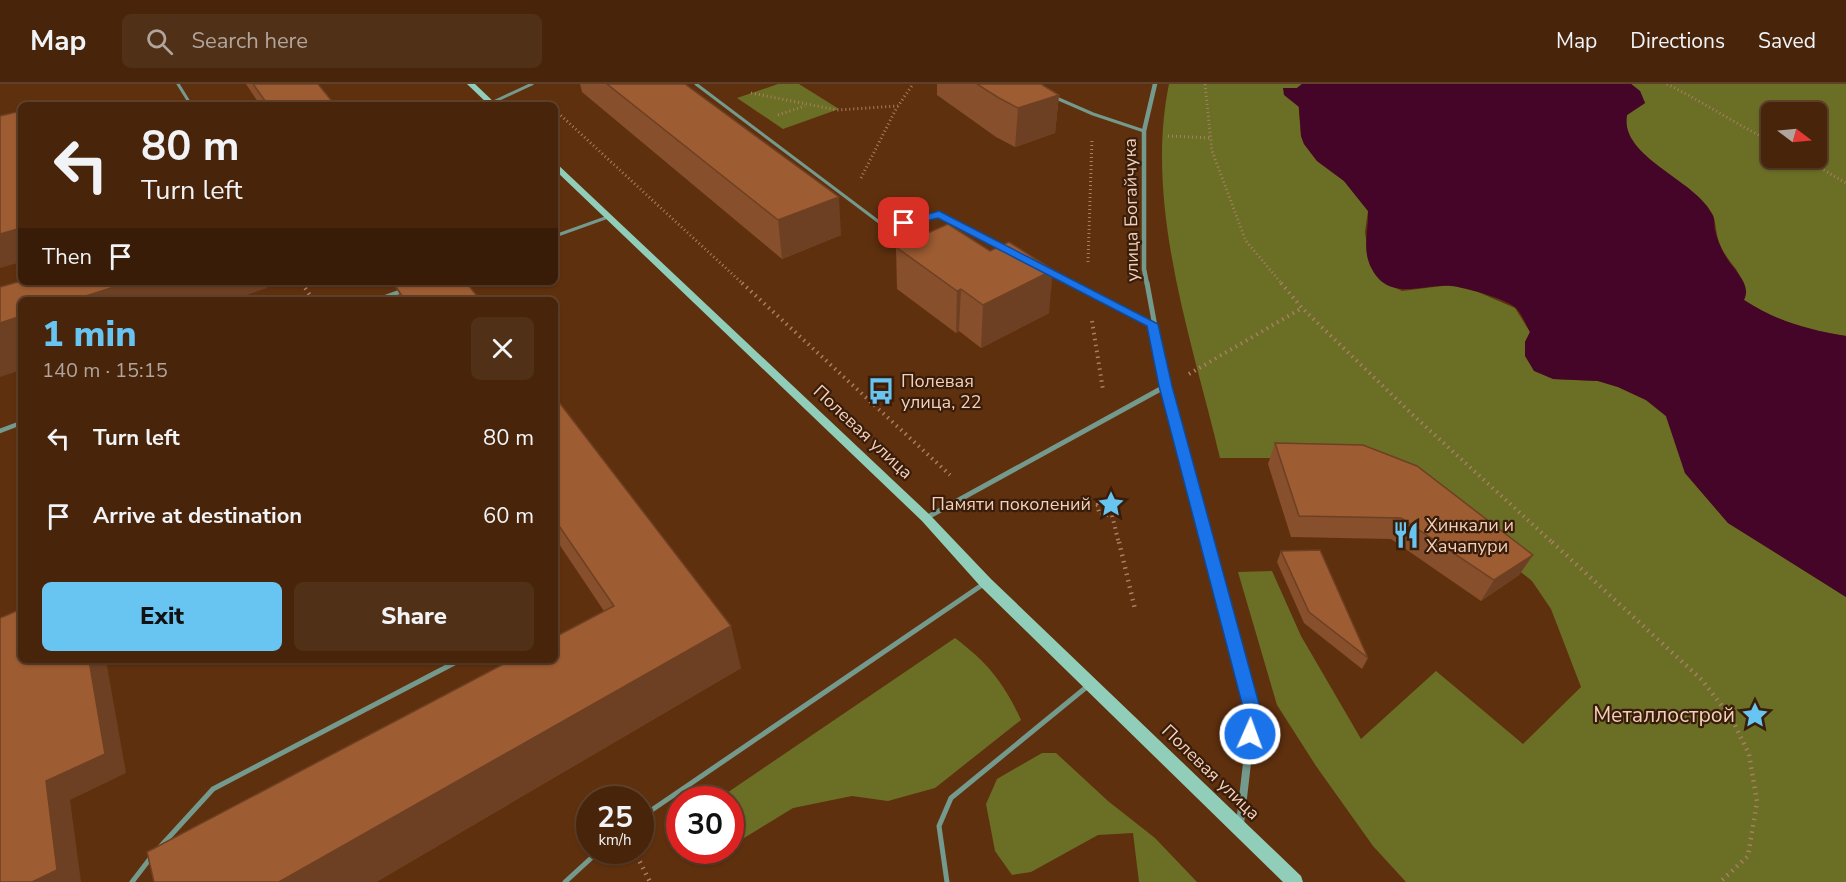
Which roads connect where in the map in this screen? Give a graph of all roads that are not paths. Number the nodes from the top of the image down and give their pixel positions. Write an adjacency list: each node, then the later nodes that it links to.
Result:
1 (178, 84): 7 (lane)
2 (471, 84): 8 (street)
3 (532, 84): 9 (lane)
4 (696, 84): 14 (lane)
5 (1155, 84): 10 (street, улица Богайчука)
6 (1053, 97): 10 (lane)
7 (189, 102)
8 (490, 102)
9 (496, 102)
10 (1144, 131): 18 (street, улица Богайчука)
11 (558, 168): 12 (street, Полевая улица)
12 (608, 217): 13 (lane); 22 (street, Полевая улица)
13 (558, 235)
14 (1013, 252)
15 (1045, 269): 18 (lane)
16 (407, 289): 17 (lane)
17 (385, 297)
18 (1152, 324): 19 (street, улица Богайчука)
19 (1166, 386): 22 (street); 27 (street, улица Богайчука)
20 (18, 424): 21 (lane)
21 (0, 430)
22 (926, 518): 23 (street, Полевая улица)
23 (986, 583): 25 (street, Полевая улица); 26 (lane)
24 (454, 663): 29 (lane)
25 (1091, 683): 27 (street, Полевая улица); 31 (lane)
26 (654, 808)
27 (1239, 826): 32 (street, Полевая улица)
28 (585, 864): 30 (lane)
29 (132, 882)
30 (565, 882)
31 (947, 882)
32 (1295, 882)

